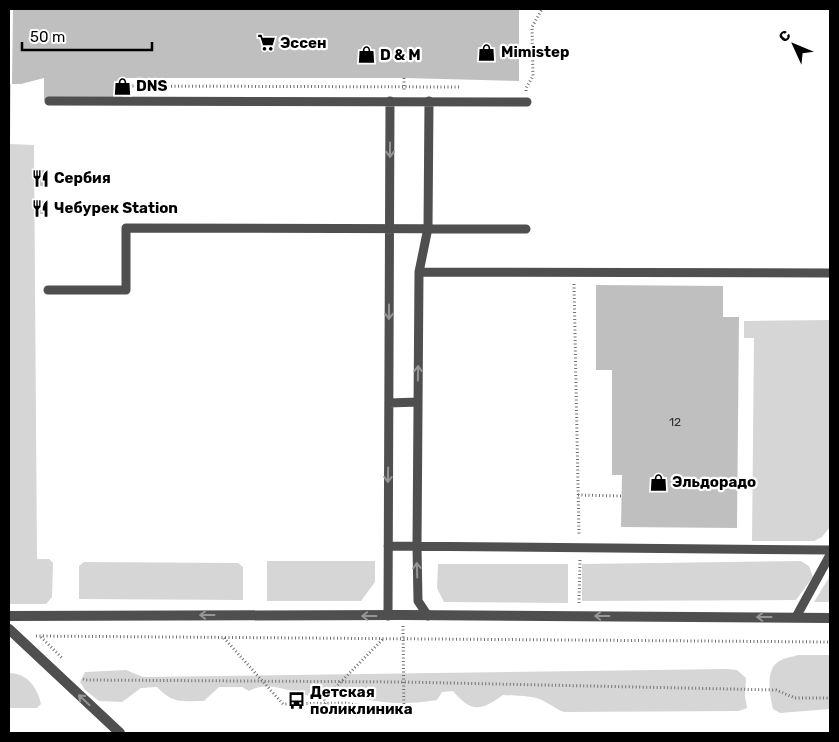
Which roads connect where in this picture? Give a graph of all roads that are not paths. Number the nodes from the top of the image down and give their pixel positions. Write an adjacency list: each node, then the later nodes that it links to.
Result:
1 (49, 101): 2 (lane)
2 (390, 101): 3 (lane); 5 (lane, one-way to 5)
3 (429, 101): 4 (lane); 6 (lane)
4 (527, 102)
5 (389, 228): 6 (lane); 10 (lane); 12 (lane, one-way to 12)
6 (428, 228): 7 (lane); 8 (lane)
7 (526, 229)
8 (419, 272): 9 (lane); 11 (lane, one-way to 8)
9 (830, 273)
10 (48, 290)
11 (418, 402): 12 (lane); 14 (lane)
12 (389, 403): 13 (lane, one-way to 13)
13 (388, 546): 14 (lane); 18 (lane)
14 (417, 546): 15 (lane); 19 (lane, one-way to 14)
15 (830, 550)
16 (830, 555): 20 (lane)
17 (9, 616): 18 (street, one-way to 17)
18 (388, 616): 19 (street)
19 (428, 616): 20 (street, one-way to 19)
20 (796, 617): 21 (street)
21 (830, 618)
22 (12, 632): 23 (street, one-way to 22)
23 (120, 733)

